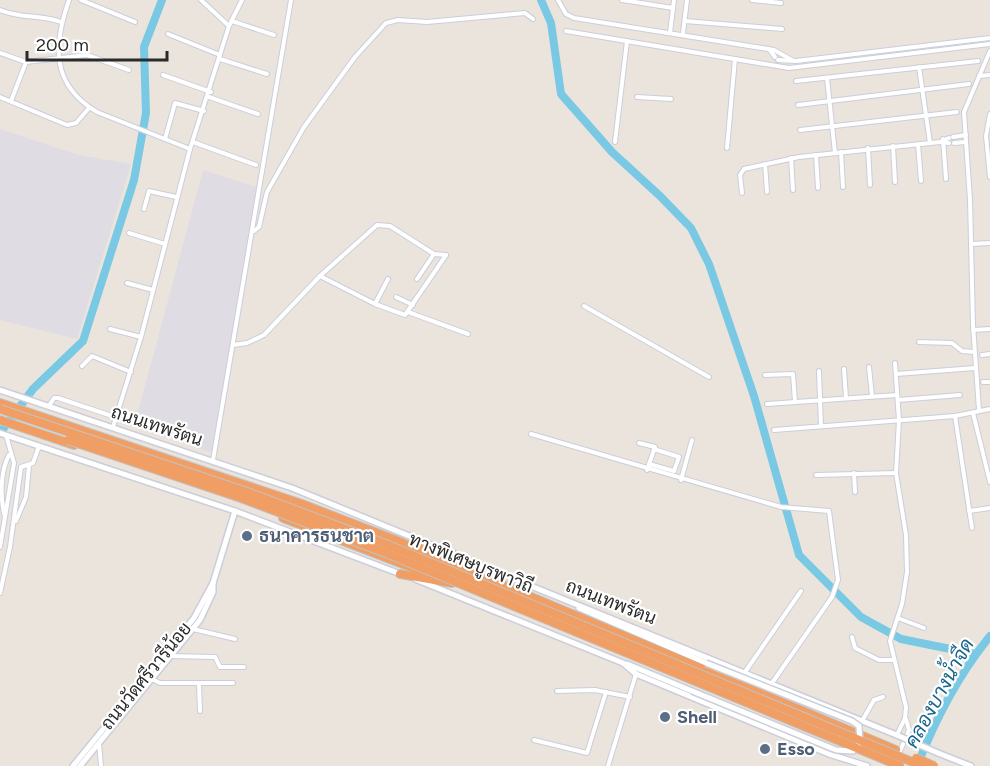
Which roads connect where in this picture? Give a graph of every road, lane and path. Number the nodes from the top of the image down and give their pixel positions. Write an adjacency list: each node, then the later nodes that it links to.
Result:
1 (69, 0): 17 (street)
2 (81, 0): 18 (street)
3 (201, 0): 19 (street)
4 (242, 0): 15 (street)
5 (291, 0): 96 (street)
6 (558, 0): 22 (street)
7 (622, 0): 12 (street)
8 (674, 0): 12 (street)
9 (687, 0): 16 (street)
10 (752, 0): 11 (street)
11 (781, 3)
12 (673, 8): 22 (street)
13 (0, 10): 17 (street)
14 (533, 19): 96 (street)
15 (232, 21): 19 (street); 25 (street)
16 (685, 21): 20 (street); 23 (street)
17 (61, 22): 32 (street)
18 (135, 22)
19 (229, 26): 33 (street)
20 (782, 29)
21 (566, 31): 27 (street)
22 (670, 33): 23 (street)
23 (683, 33): 29 (street)
24 (168, 34): 33 (street)
25 (274, 35)
26 (990, 38): 35 (street)
27 (627, 41): 34 (street); 69 (street)
28 (990, 45): 34 (street)
29 (769, 49): 35 (street); 35 (street)
30 (990, 51): 43 (street)
31 (0, 53): 37 (street)
32 (58, 57): 37 (street); 39 (street); 56 (street)
33 (220, 57): 40 (street); 48 (street)
34 (735, 59): 74 (street)
35 (792, 60)
36 (978, 61): 38 (street)
37 (26, 62): 53 (street)
38 (919, 67): 44 (street); 47 (street)
39 (129, 70)
40 (267, 74)
41 (163, 75): 48 (street)
42 (990, 75): 43 (street)
43 (978, 76): 64 (street)
44 (827, 78): 45 (street); 54 (street)
45 (796, 81)
46 (969, 84): 47 (street)
47 (923, 90): 54 (street); 61 (street)
48 (210, 92): 51 (street)
49 (0, 97): 53 (street)
50 (637, 97): 52 (street)
51 (208, 98): 57 (street); 59 (street)
52 (671, 99)
53 (11, 101): 56 (street)
54 (830, 102): 55 (street); 62 (street)
55 (798, 105)
56 (89, 108): 66 (street)
57 (204, 111): 66 (street); 68 (street)
58 (957, 111): 61 (street)
59 (258, 114)
60 (990, 114): 65 (street)
61 (927, 115): 62 (street); 71 (street)
62 (833, 127): 63 (street); 78 (street)
63 (800, 130)
64 (966, 135): 67 (street); 70 (street)
65 (988, 135): 83 (street)
66 (165, 139): 76 (street)
67 (946, 140): 70 (street); 71 (street); 85 (street)
68 (193, 142): 76 (street); 82 (street)
69 (615, 142)
70 (966, 142): 100 (street)
71 (930, 143): 72 (street)
72 (918, 144): 73 (street); 86 (street)
73 (893, 146): 75 (street); 87 (street)
74 (727, 148)
75 (868, 148): 77 (street); 88 (street)
76 (190, 149): 94 (street)
77 (841, 152): 78 (street); 89 (street)
78 (836, 153): 79 (street)
79 (816, 155): 80 (street); 90 (street)
80 (791, 158): 81 (street); 91 (street)
81 (765, 164): 92 (street); 93 (street)
82 (256, 165)
83 (990, 171): 84 (street)
84 (990, 177)
85 (946, 179)
86 (921, 181)
87 (895, 183)
88 (870, 185)
89 (843, 187)
90 (819, 188)
91 (793, 190)
92 (767, 192)
93 (742, 193)
94 (176, 197): 95 (street); 99 (street)
95 (144, 209)
96 (253, 232): 118 (street)
97 (129, 234): 99 (street)
98 (990, 243): 100 (street)
99 (165, 244): 106 (street)
100 (971, 244): 114 (street)
101 (434, 254): 102 (street); 104 (street); 109 (street)
102 (320, 276): 108 (street); 118 (street)
103 (388, 279): 108 (street)
104 (417, 279)
105 (127, 283): 106 (street)
106 (153, 290): 116 (street)
107 (396, 297): 109 (street)
108 (375, 304): 111 (street)
109 (413, 305): 111 (street)
110 (584, 306): 131 (street)
111 (408, 312): 115 (street)
112 (990, 328): 114 (street)
113 (110, 329): 116 (street)
114 (973, 330): 119 (street)
115 (468, 334)
116 (141, 337): 128 (street)
117 (919, 342): 119 (street)
118 (233, 345): 162 (street)
119 (974, 352): 125 (street)
120 (990, 354): 121 (street)
121 (982, 355)
122 (895, 363): 129 (street)
123 (82, 366): 128 (street)
124 (869, 367): 136 (street)
125 (975, 368): 129 (street); 146 (street)
126 (844, 369): 138 (street)
127 (819, 371): 139 (street)
128 (131, 372): 149 (street)
129 (896, 374): 137 (street)
130 (765, 375): 140 (street)
131 (710, 377)
132 (983, 382): 133 (street)
133 (990, 382)
134 (0, 390): 143 (main road, ถนนเทพรัตน)
135 (960, 395): 137 (street)
136 (872, 396): 137 (street); 138 (street)
137 (897, 397): 151 (street)
138 (846, 398): 139 (street)
139 (818, 399): 140 (street); 152 (street)
140 (795, 402): 142 (street)
141 (0, 403): 180 (highway, ถนนเทพรัตน)
142 (767, 404)
143 (49, 406): 149 (street); 153 (main road, ถนนเทพรัตน)
144 (0, 409): 223 (highway, ทางพิเศษบูรพาวิถี, bridge)
145 (990, 409): 146 (street)
146 (979, 410): 147 (street)
147 (973, 413): 148 (street); 172 (street)
148 (955, 416): 151 (street); 176 (street)
149 (115, 417): 153 (street)
150 (0, 419): 185 (highway); 222 (highway, ทางพิเศษบูรพาวิถี, bridge)
151 (899, 420): 152 (street); 169 (street)
152 (821, 426): 154 (street)
153 (113, 427): 162 (main road, ถนนเทพรัตน)
154 (774, 430)
155 (3, 434): 159 (main road); 161 (street)
156 (531, 434): 167 (street)
157 (692, 440): 171 (street)
158 (639, 443): 160 (street)
159 (39, 445): 165 (street); 175 (main road)
160 (654, 449): 164 (street); 164 (street)
161 (9, 454): 163 (street); 177 (street)
162 (213, 460): 182 (main road, ถนนเทพรัตน)
163 (14, 463): 166 (street); 177 (street)
164 (649, 464): 167 (street)
165 (30, 465): 166 (street); 178 (street)
166 (21, 467): 178 (street)
167 (647, 470): 171 (street)
168 (854, 472): 169 (street); 170 (street); 173 (street)
169 (896, 473): 189 (street)
170 (816, 475)
171 (681, 480): 202 (street)
172 (990, 483)
173 (855, 492)
174 (990, 508): 176 (street)
175 (236, 511): 183 (main road); 184 (main road, ถนนวัดศรีวารีน้อย)
176 (969, 512): 179 (street)
177 (5, 518): 181 (street)
178 (14, 523): 188 (street)
179 (972, 528)
180 (398, 541): 182 (highway); 224 (highway, ถนนเทพรัตน, bridge)
181 (0, 547)
182 (453, 554): 187 (main road, ถนนเทพรัตน)
183 (400, 574): 185 (highway); 196 (main road)
184 (213, 583): 191 (main road, ถนนวัดศรีวารีน้อย); 216 (main road, ถนนวัดศรีวารีน้อย)
185 (452, 583): 215 (highway)
186 (801, 591): 198 (street)
187 (545, 592): 196 (main road, bridge); 198 (main road, ถนนเทพรัตน)
188 (0, 593)
189 (898, 618): 190 (street); 195 (street)
190 (924, 628)
191 (193, 629): 193 (street); 194 (main road, ถนนวัดศรีวารีน้อย)
192 (852, 637): 195 (street)
193 (235, 639)
194 (169, 656): 197 (street); 200 (main road, ถนนวัดศรีวารีน้อย)
195 (893, 660): 209 (street)
196 (623, 663): 199 (main road)
197 (244, 667)
198 (745, 672): 202 (main road, ถนนเทพรัตน)
199 (636, 674): 206 (street); 214 (main road)
200 (152, 679): 203 (street); 213 (main road, ถนนวัดศรีวารีน้อย)
201 (232, 683): 203 (street)
202 (772, 683): 210 (main road, ถนนเทพรัตน)
203 (199, 684): 208 (street)
204 (557, 691): 205 (street)
205 (606, 692): 206 (street); 212 (street)
206 (630, 697): 219 (street)
207 (883, 697): 210 (street)
208 (200, 711)
209 (905, 718): 211 (street); 215 (street)
210 (862, 721): 211 (main road, ถนนเทพรัตน)
211 (898, 736): 225 (main road, ถนนเทพรัตน, bridge)
212 (534, 740)
213 (99, 743): 217 (main road, ถนนวัดศรีวารีน้อย); 218 (street)
214 (842, 758): 220 (street); 221 (main road)
215 (892, 765)
216 (73, 766)
217 (80, 766)
218 (101, 766)
219 (608, 766)
220 (856, 766)
221 (867, 766)
222 (900, 766)
223 (922, 766)
224 (935, 766)
225 (971, 766)

